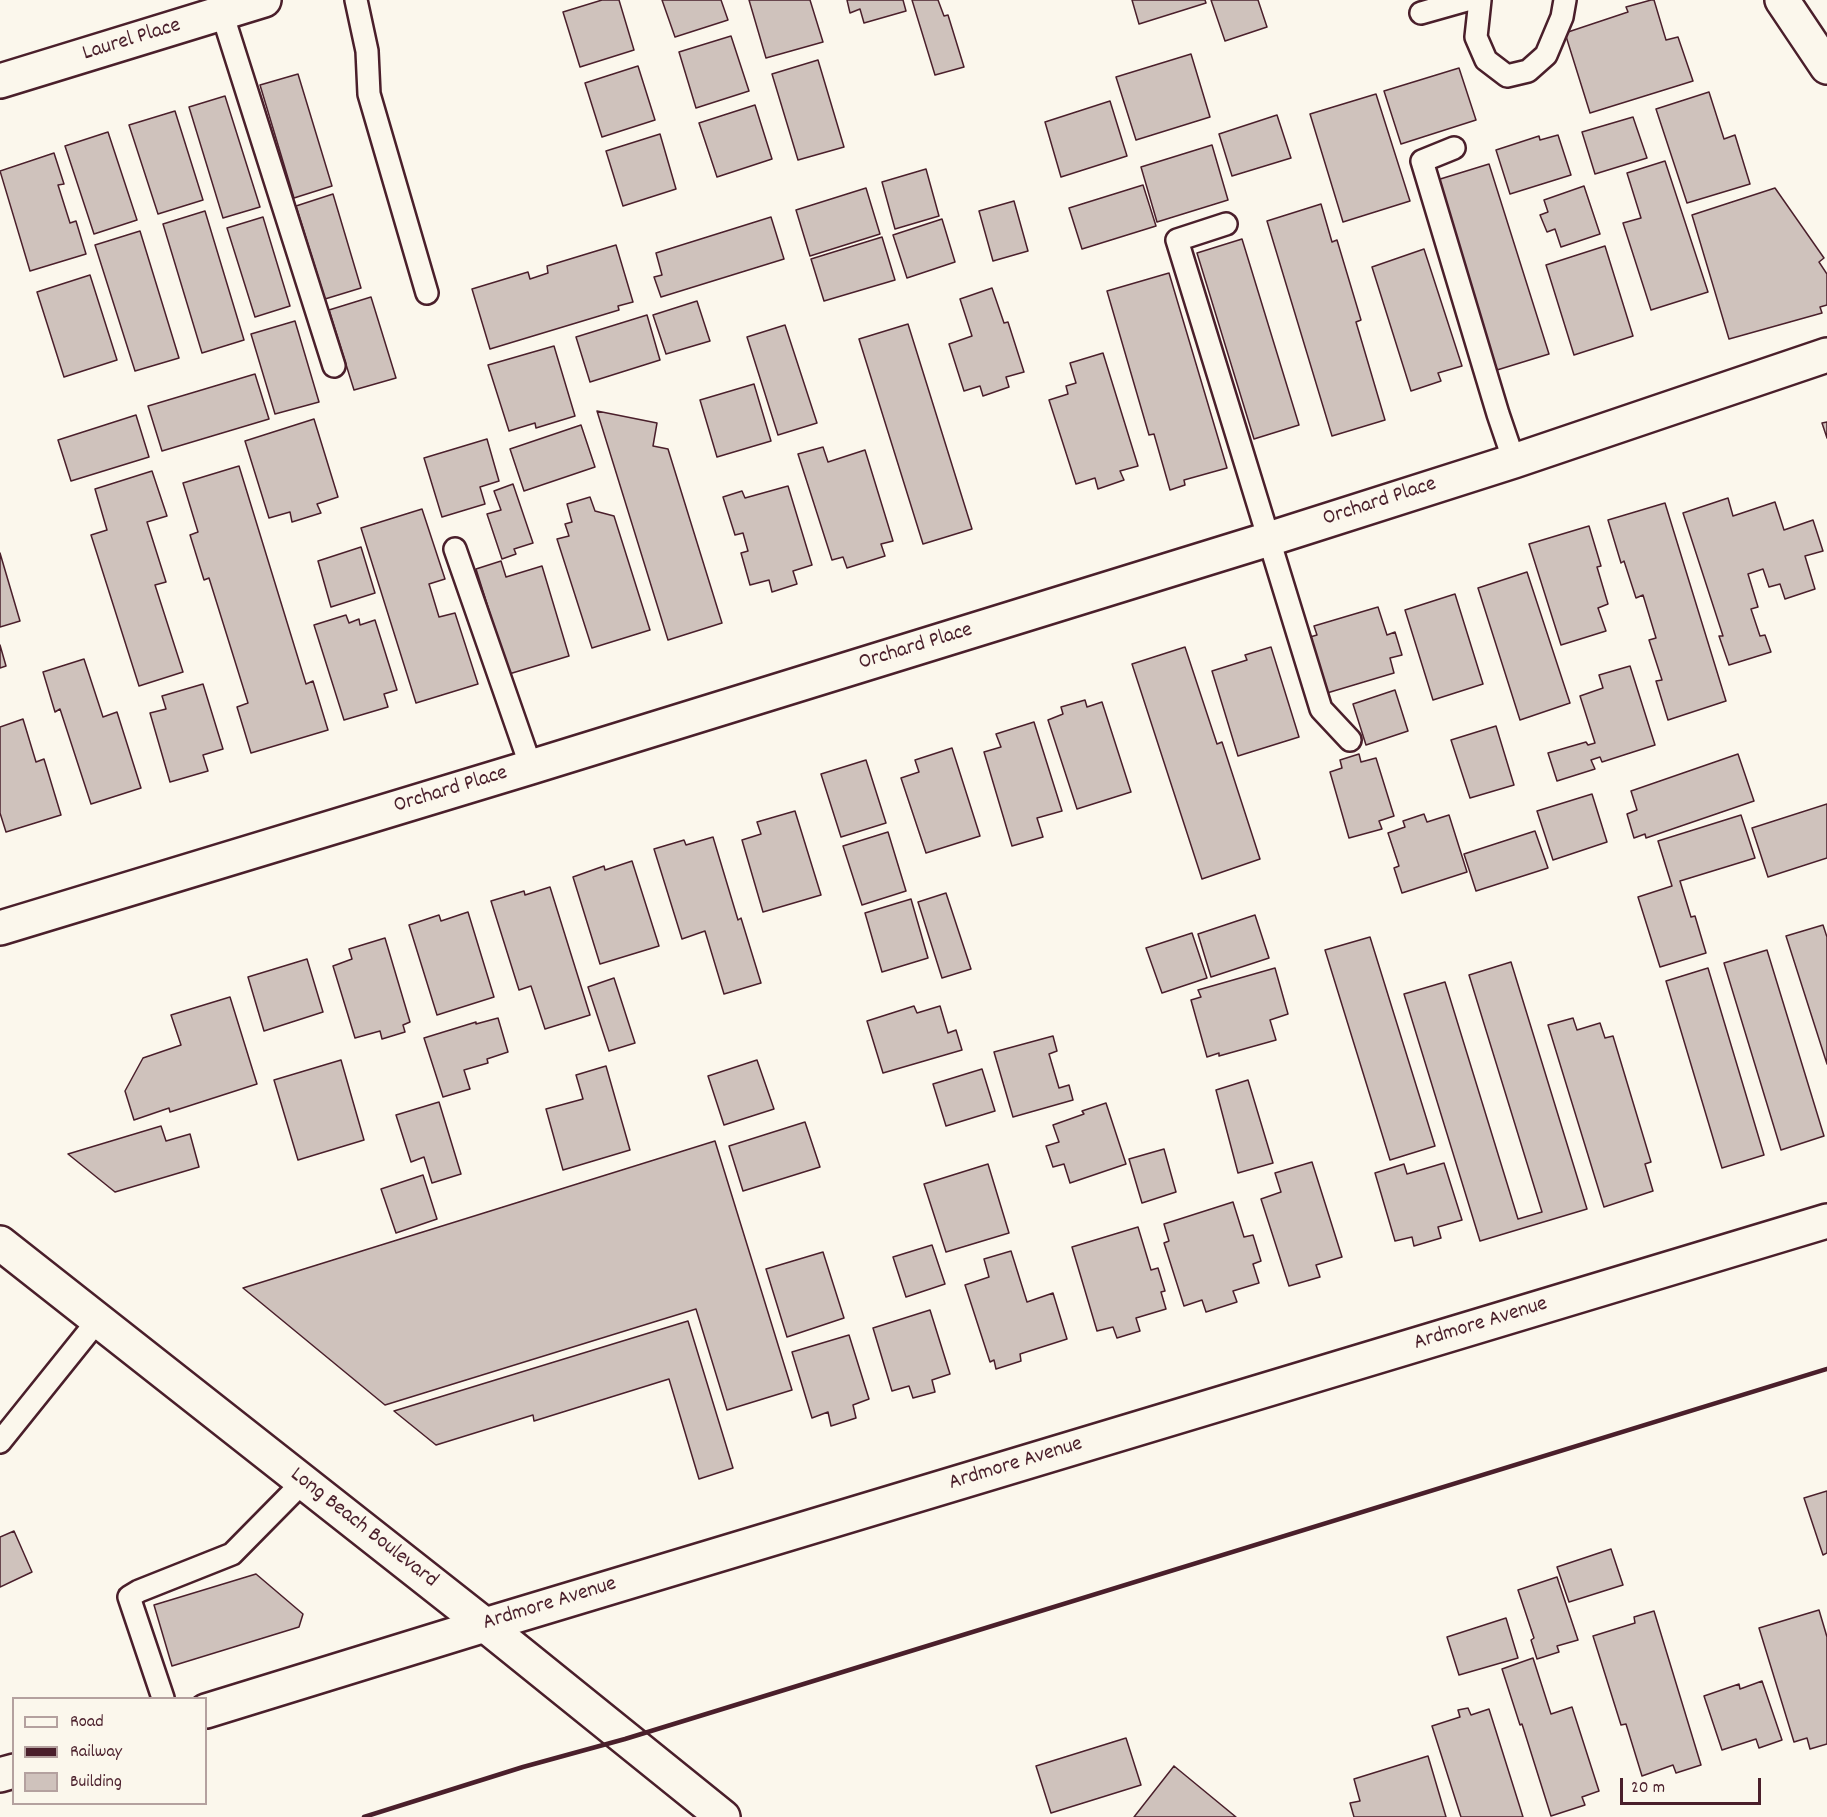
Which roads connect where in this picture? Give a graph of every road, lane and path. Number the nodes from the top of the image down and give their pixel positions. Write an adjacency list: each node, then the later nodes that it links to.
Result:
1 (264, 0): 7 (street, Laurel Place)
2 (356, 0): 13 (lane)
3 (1467, 0): 8 (lane)
4 (1480, 0): 5 (lane)
5 (1565, 0)
6 (1782, 0): 9 (street)
7 (222, 13): 10 (street, Laurel Place); 15 (lane)
8 (1421, 13)
9 (1827, 66)
10 (0, 81)
11 (1454, 148): 16 (lane)
12 (1226, 224): 17 (lane)
13 (427, 293)
14 (1827, 355): 16 (street, Orchard Place)
15 (334, 366)
16 (1514, 461): 17 (street, Orchard Place)
17 (1269, 539): 19 (lane); 20 (street, Orchard Place)
18 (454, 549): 20 (lane)
19 (1350, 740)
20 (531, 767): 21 (street, Orchard Place)
21 (0, 928)
22 (1827, 1221): 27 (street, Ardmore Avenue)
23 (0, 1243): 24 (street, Long Beach Boulevard)
24 (98, 1320): 25 (lane); 26 (street, Long Beach Boulevard)
25 (0, 1442)
26 (303, 1482): 27 (street, Long Beach Boulevard); 28 (lane)
27 (485, 1625): 29 (street, Ardmore Avenue); 30 (street, Long Beach Boulevard)
28 (163, 1697)
29 (207, 1711)
30 (723, 1817)

